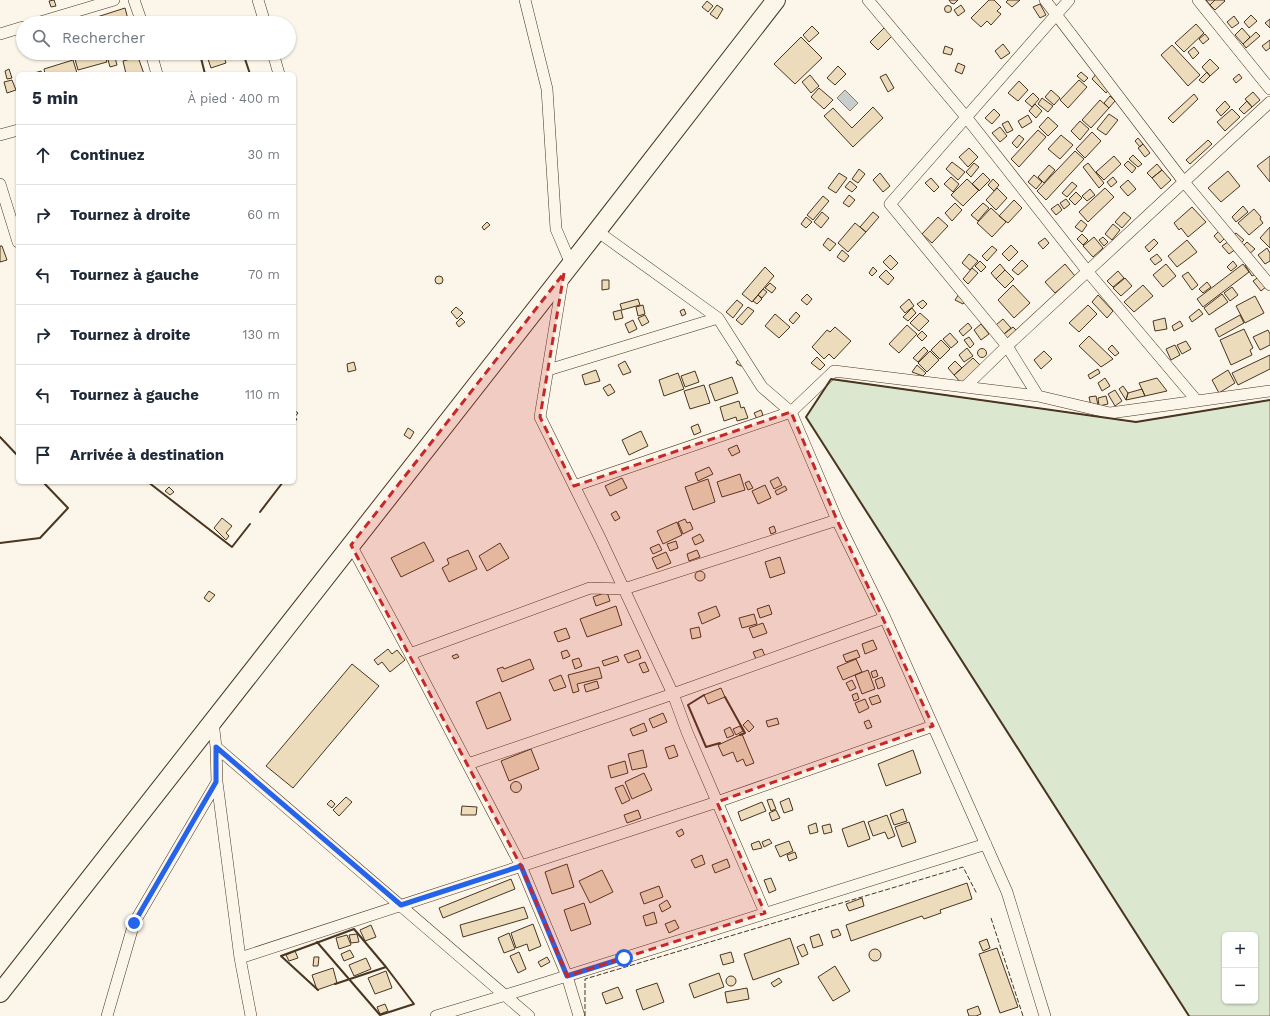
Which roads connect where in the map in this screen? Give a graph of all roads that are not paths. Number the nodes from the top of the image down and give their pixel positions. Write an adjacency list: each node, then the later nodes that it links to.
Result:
1 (114, 0): 11 (street)
2 (134, 0): 12 (street)
3 (258, 0): 13 (street)
4 (525, 0): 29 (street)
5 (776, 0): 27 (main road)
6 (868, 0): 22 (street)
7 (1045, 0): 10 (street)
8 (1069, 0): 10 (street)
9 (1198, 0): 20 (street)
10 (1058, 15): 22 (street); 25 (street)
11 (60, 16)
12 (140, 16)
13 (263, 16)
14 (16, 29): 15 (street)
15 (0, 34)
16 (153, 60): 18 (street)
17 (275, 60): 19 (street)
18 (156, 72)
19 (278, 72)
20 (1270, 89)
21 (1270, 102): 25 (street)
22 (966, 117): 30 (street); 33 (street)
23 (16, 131): 24 (street)
24 (0, 136)
25 (1184, 182): 30 (street); 31 (street)
26 (0, 184): 28 (street)
27 (597, 231): 29 (main road); 32 (street)
28 (16, 236)
29 (567, 269): 34 (street); 42 (main road)
30 (1088, 272): 33 (street); 38 (street)
31 (1270, 285)
32 (718, 318): 34 (street); 39 (street)
33 (1007, 346): 35 (street); 37 (street)
34 (548, 370): 40 (street)
35 (965, 387): 37 (street); 39 (street)
36 (1270, 390): 38 (street)
37 (1038, 396): 38 (street)
38 (1197, 401)
39 (791, 412): 40 (street); 41 (street)
40 (574, 486): 43 (street)
41 (837, 520): 43 (street); 44 (street)
42 (351, 545): 45 (street); 47 (main road)
43 (624, 589): 45 (street); 46 (street)
44 (885, 618): 46 (street); 48 (street)
45 (410, 654): 50 (street)
46 (673, 694): 50 (street); 52 (street)
47 (213, 722): 49 (street); 59 (main road)
48 (933, 726): 52 (street); 53 (street)
49 (216, 747): 51 (street); 55 (street)
50 (468, 764): 54 (street)
51 (216, 782): 57 (street); 61 (street)
52 (717, 802): 54 (street); 56 (street)
53 (986, 844): 56 (street); 66 (street)
54 (521, 866): 55 (street); 58 (street)
55 (401, 905): 57 (street); 60 (street)
56 (765, 913): 58 (street)
57 (240, 958): 62 (street)
58 (567, 976): 60 (street); 65 (street)
59 (0, 993)
60 (506, 996): 63 (street); 64 (street)
61 (107, 1016)
62 (251, 1016)
63 (436, 1016)
64 (529, 1016)
65 (579, 1016)
66 (1045, 1016)

